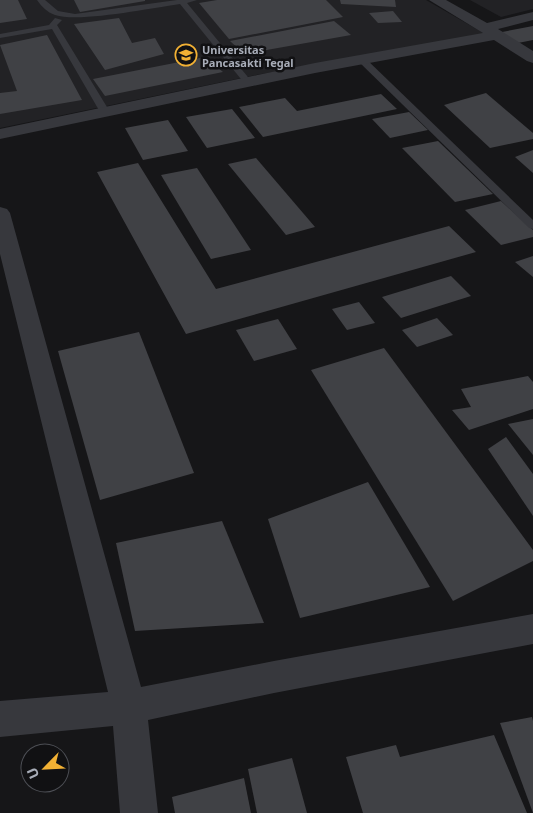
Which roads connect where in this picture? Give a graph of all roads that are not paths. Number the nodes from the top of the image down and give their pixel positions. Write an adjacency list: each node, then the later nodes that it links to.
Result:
1 (41, 0): 5 (lane)
2 (193, 0): 4 (lane)
3 (436, 0): 8 (street)
4 (182, 2): 5 (lane); 12 (lane)
5 (61, 16): 7 (lane)
6 (533, 16): 8 (street)
7 (53, 25): 9 (lane); 13 (lane)
8 (492, 32): 10 (street); 11 (street)
9 (0, 36)
10 (533, 58)
11 (361, 59): 12 (street); 16 (lane)
12 (248, 82): 13 (street)
13 (105, 112): 14 (street)
14 (0, 134)
15 (1, 223): 18 (street)
16 (533, 226)
17 (533, 629): 18 (street)
18 (129, 707): 19 (street); 20 (street)
19 (0, 719)
20 (139, 813)

